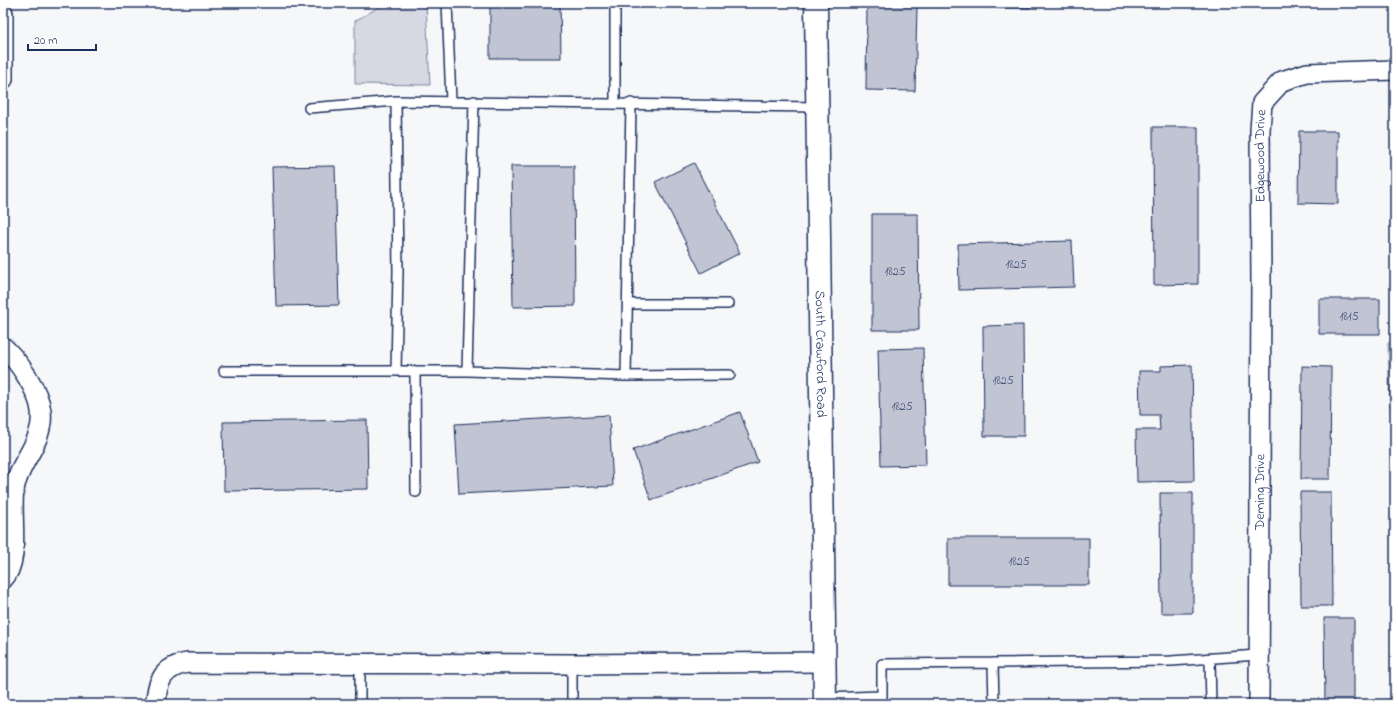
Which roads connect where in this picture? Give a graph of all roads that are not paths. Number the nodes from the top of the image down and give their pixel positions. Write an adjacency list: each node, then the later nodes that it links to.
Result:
1 (447, 3): 8 (lane)
2 (614, 3): 10 (lane)
3 (816, 3): 12 (street, South Crawford Road)
4 (3, 13): 6 (street)
5 (1395, 70): 14 (street, Edgewood Drive)
6 (3, 79)
7 (396, 100): 8 (lane); 13 (lane); 19 (lane)
8 (451, 101): 9 (lane)
9 (474, 101): 10 (lane); 21 (lane)
10 (615, 103): 11 (lane)
11 (631, 103): 12 (lane); 15 (lane)
12 (816, 107): 28 (street, South Crawford Road)
13 (309, 108)
14 (1261, 281): 26 (street, Deming Drive)
15 (628, 304): 16 (lane); 23 (lane)
16 (728, 304)
17 (3, 346): 25 (street)
18 (224, 371): 19 (lane)
19 (396, 371): 20 (lane)
20 (415, 371): 21 (lane); 24 (lane)
21 (467, 371): 23 (lane)
22 (730, 375): 23 (lane)
23 (626, 376)
24 (416, 492)
25 (3, 578)
26 (1258, 655): 27 (lane); 39 (street, Deming Drive)
27 (1210, 660): 30 (lane); 38 (lane)
28 (824, 662): 31 (street); 33 (street, South Crawford Road)
29 (360, 663): 31 (street); 34 (street); 35 (lane)
30 (993, 663): 32 (lane); 37 (lane)
31 (572, 664): 36 (lane)
32 (881, 700): 33 (lane)
33 (825, 701)
34 (156, 704)
35 (360, 704)
36 (572, 704)
37 (994, 704)
38 (1211, 704)
39 (1259, 704)

